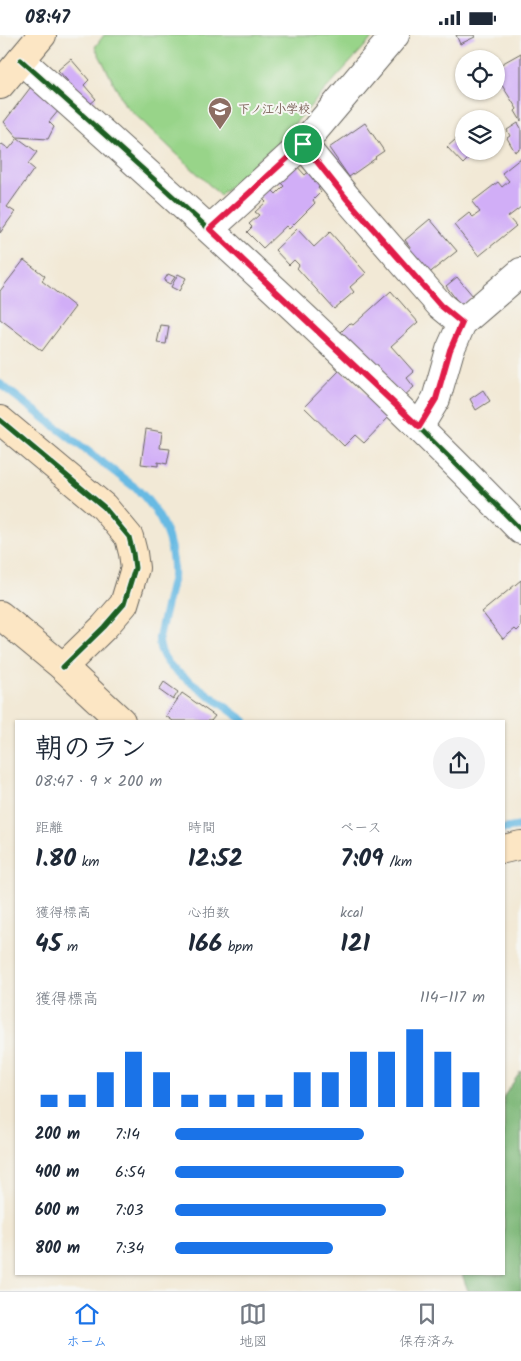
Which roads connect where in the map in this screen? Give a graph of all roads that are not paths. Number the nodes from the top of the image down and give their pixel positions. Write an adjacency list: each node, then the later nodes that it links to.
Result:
1 (42, 35): 3 (street)
2 (396, 35): 5 (street)
3 (21, 60): 4 (street); 6 (street)
4 (0, 85)
5 (303, 144): 6 (street); 8 (street)
6 (210, 229): 10 (street)
7 (521, 273): 8 (street)
8 (462, 323): 10 (street)
9 (0, 420): 13 (street)
10 (419, 427): 11 (street)
11 (521, 530)
12 (0, 615): 13 (street)
13 (63, 667): 14 (street)
14 (120, 720)
15 (521, 845): 16 (street)
16 (505, 849)

